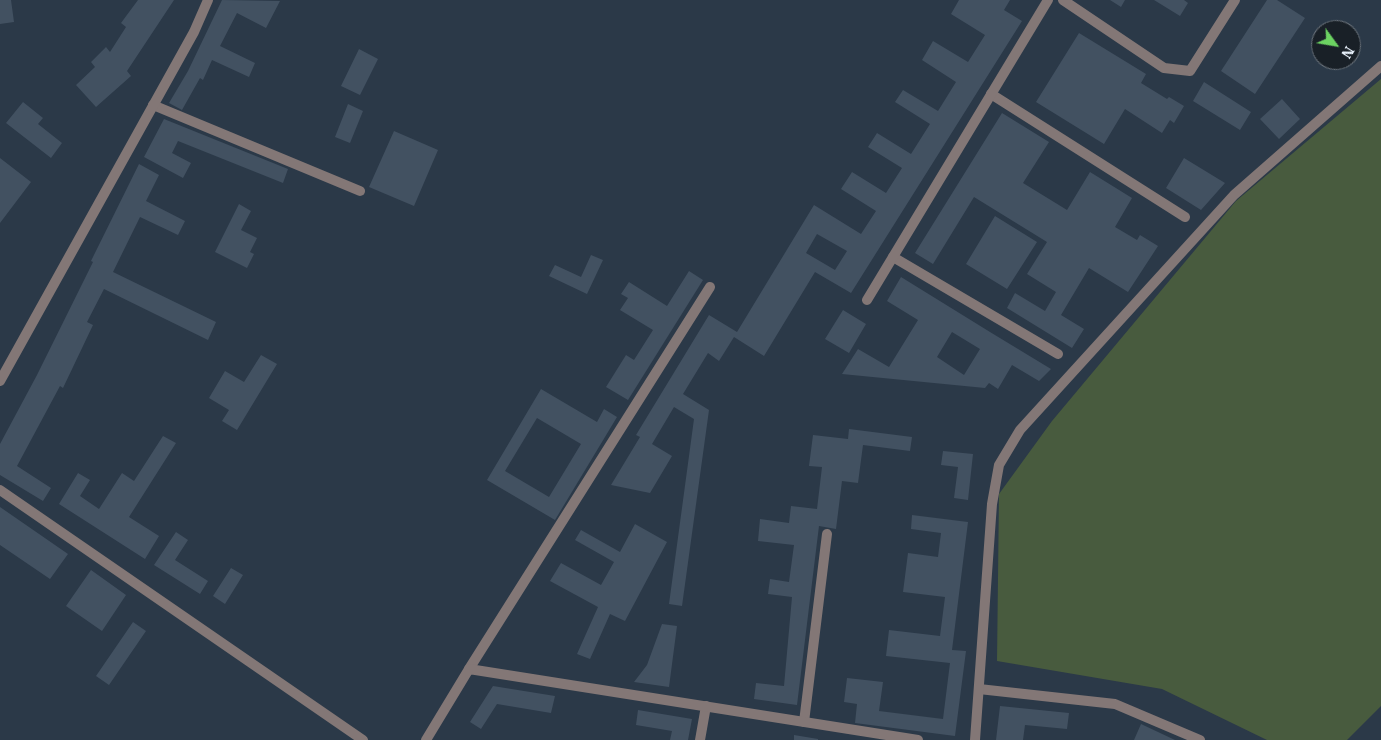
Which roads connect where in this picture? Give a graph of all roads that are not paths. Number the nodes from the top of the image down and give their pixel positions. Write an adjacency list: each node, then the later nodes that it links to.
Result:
1 (208, 0): 7 (street)
2 (1048, 0): 6 (street)
3 (1063, 0): 4 (street)
4 (1235, 0)
5 (1381, 66): 18 (street)
6 (991, 94): 9 (street); 10 (street)
7 (153, 105): 8 (street); 14 (street)
8 (360, 191)
9 (1185, 216)
10 (893, 257): 12 (street); 13 (street)
11 (710, 287): 17 (street)
12 (867, 300)
13 (1058, 354)
14 (0, 381)
15 (0, 490): 21 (street)
16 (827, 534): 20 (street)
17 (469, 669): 19 (street); 22 (street)
18 (979, 689): 25 (street); 26 (street)
19 (706, 706): 20 (street); 23 (street)
20 (804, 722): 24 (street)
21 (363, 740)
22 (426, 740)
23 (700, 740)
24 (918, 740)
25 (976, 740)
26 (1200, 740)

